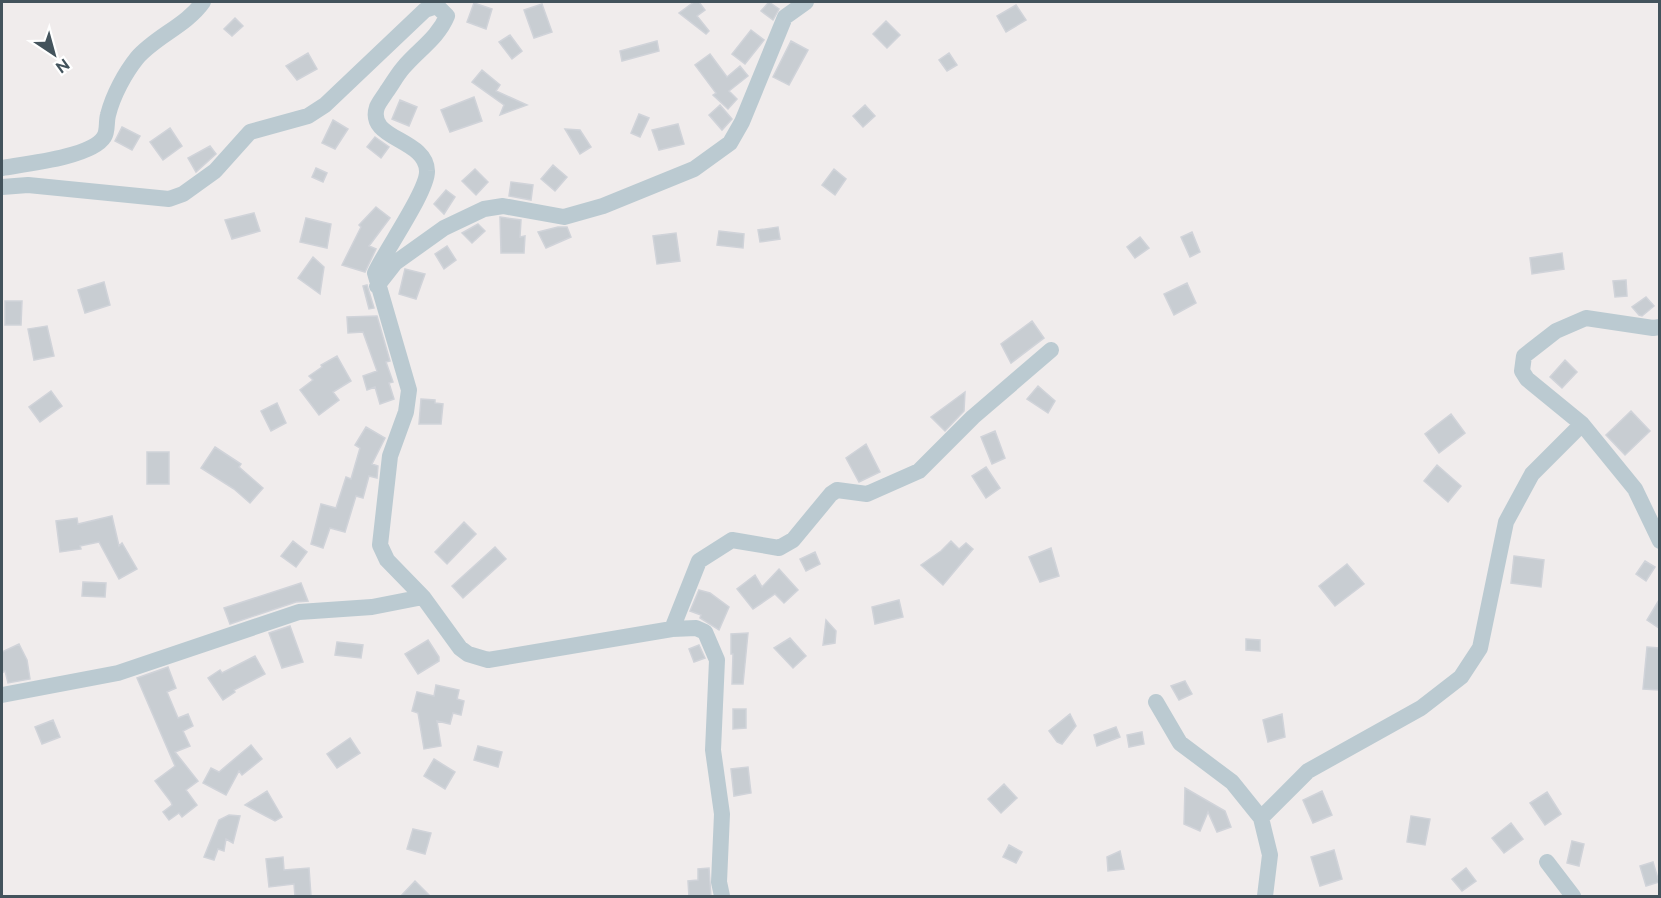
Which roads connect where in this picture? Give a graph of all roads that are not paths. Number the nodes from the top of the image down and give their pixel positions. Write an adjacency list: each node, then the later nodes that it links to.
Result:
1 (203, 2): 3 (street)
2 (806, 2): 5 (street)
3 (2, 168)
4 (2, 188): 5 (street)
5 (377, 286): 10 (street)
6 (1659, 327): 8 (street)
7 (1051, 350): 11 (street)
8 (1581, 424): 9 (street); 14 (street)
9 (1659, 541)
10 (423, 597): 11 (street); 12 (street)
11 (672, 630): 16 (street)
12 (2, 695)
13 (1156, 702): 14 (street)
14 (1261, 818): 17 (street)
15 (1547, 862): 18 (street)
16 (722, 897)
17 (1265, 897)
18 (1573, 897)

